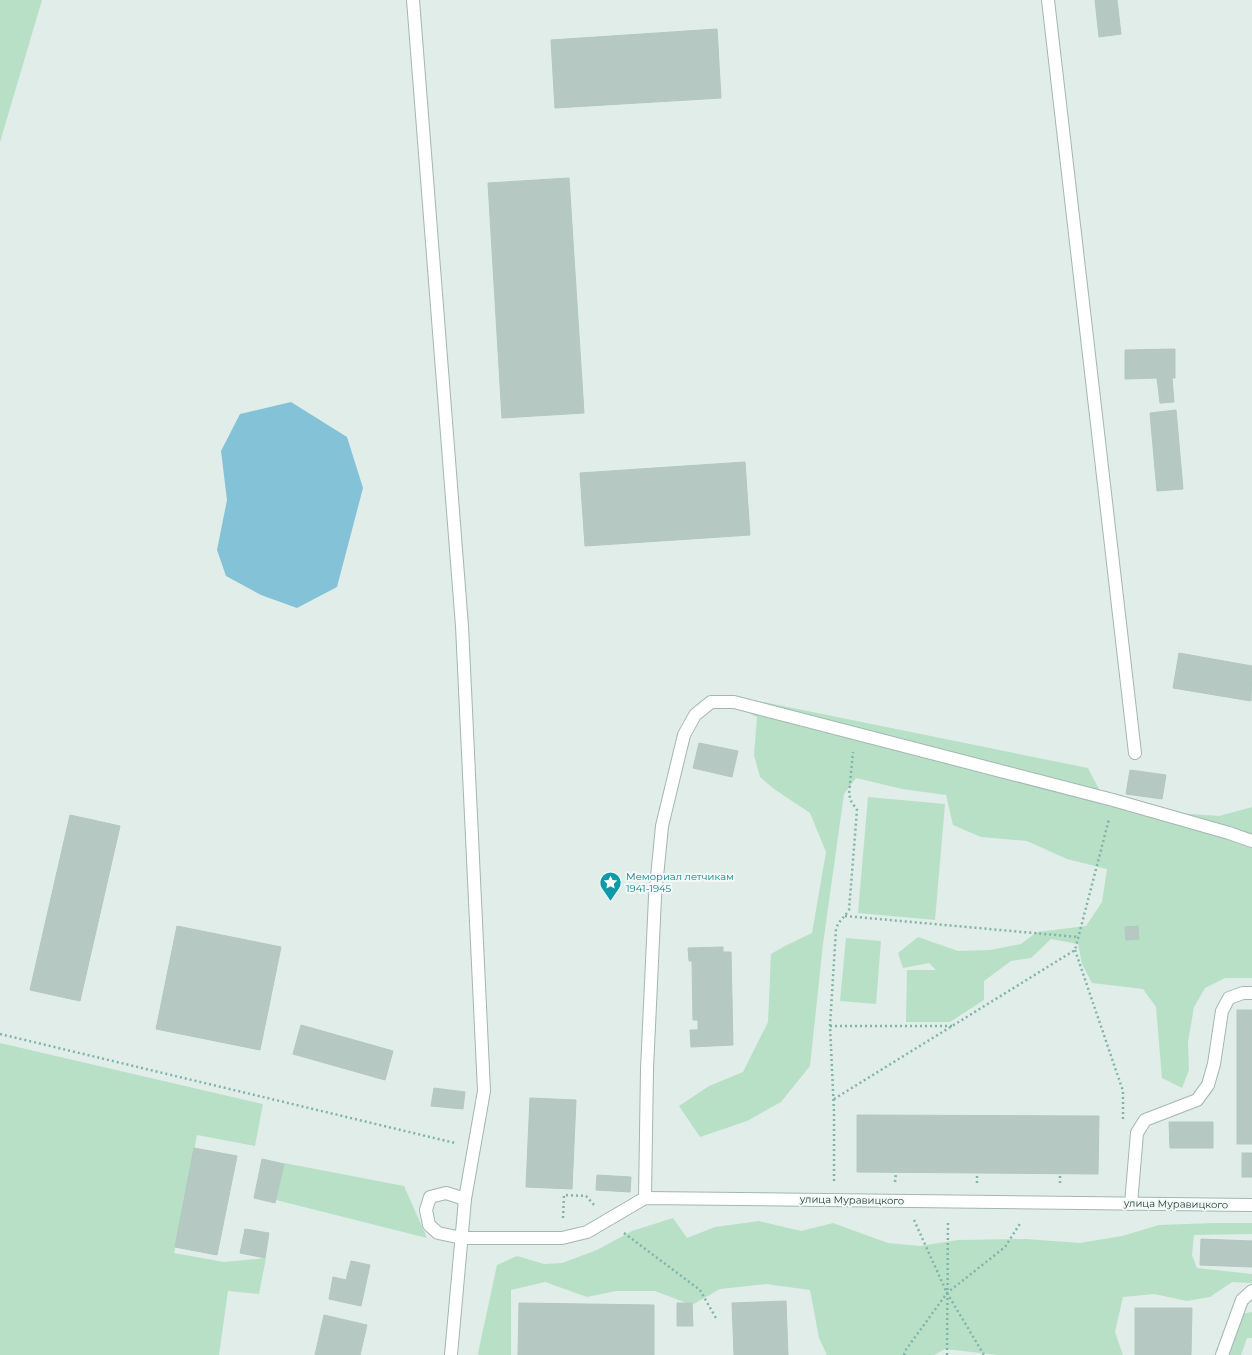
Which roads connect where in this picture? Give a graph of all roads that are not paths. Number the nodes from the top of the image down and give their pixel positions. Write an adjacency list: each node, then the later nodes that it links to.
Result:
1 (413, 0): 7 (street)
2 (1048, 0): 3 (street)
3 (1134, 753)
4 (1252, 841): 6 (street)
5 (1252, 993): 8 (street)
6 (645, 1198): 8 (street, улица Муравицкого); 10 (street)
7 (465, 1199): 10 (street); 10 (street)
8 (1131, 1204): 9 (street, улица Муравицкого)
9 (1252, 1206)
10 (462, 1238): 12 (street)
11 (1252, 1291): 13 (street)
12 (451, 1355)
13 (1222, 1355)

